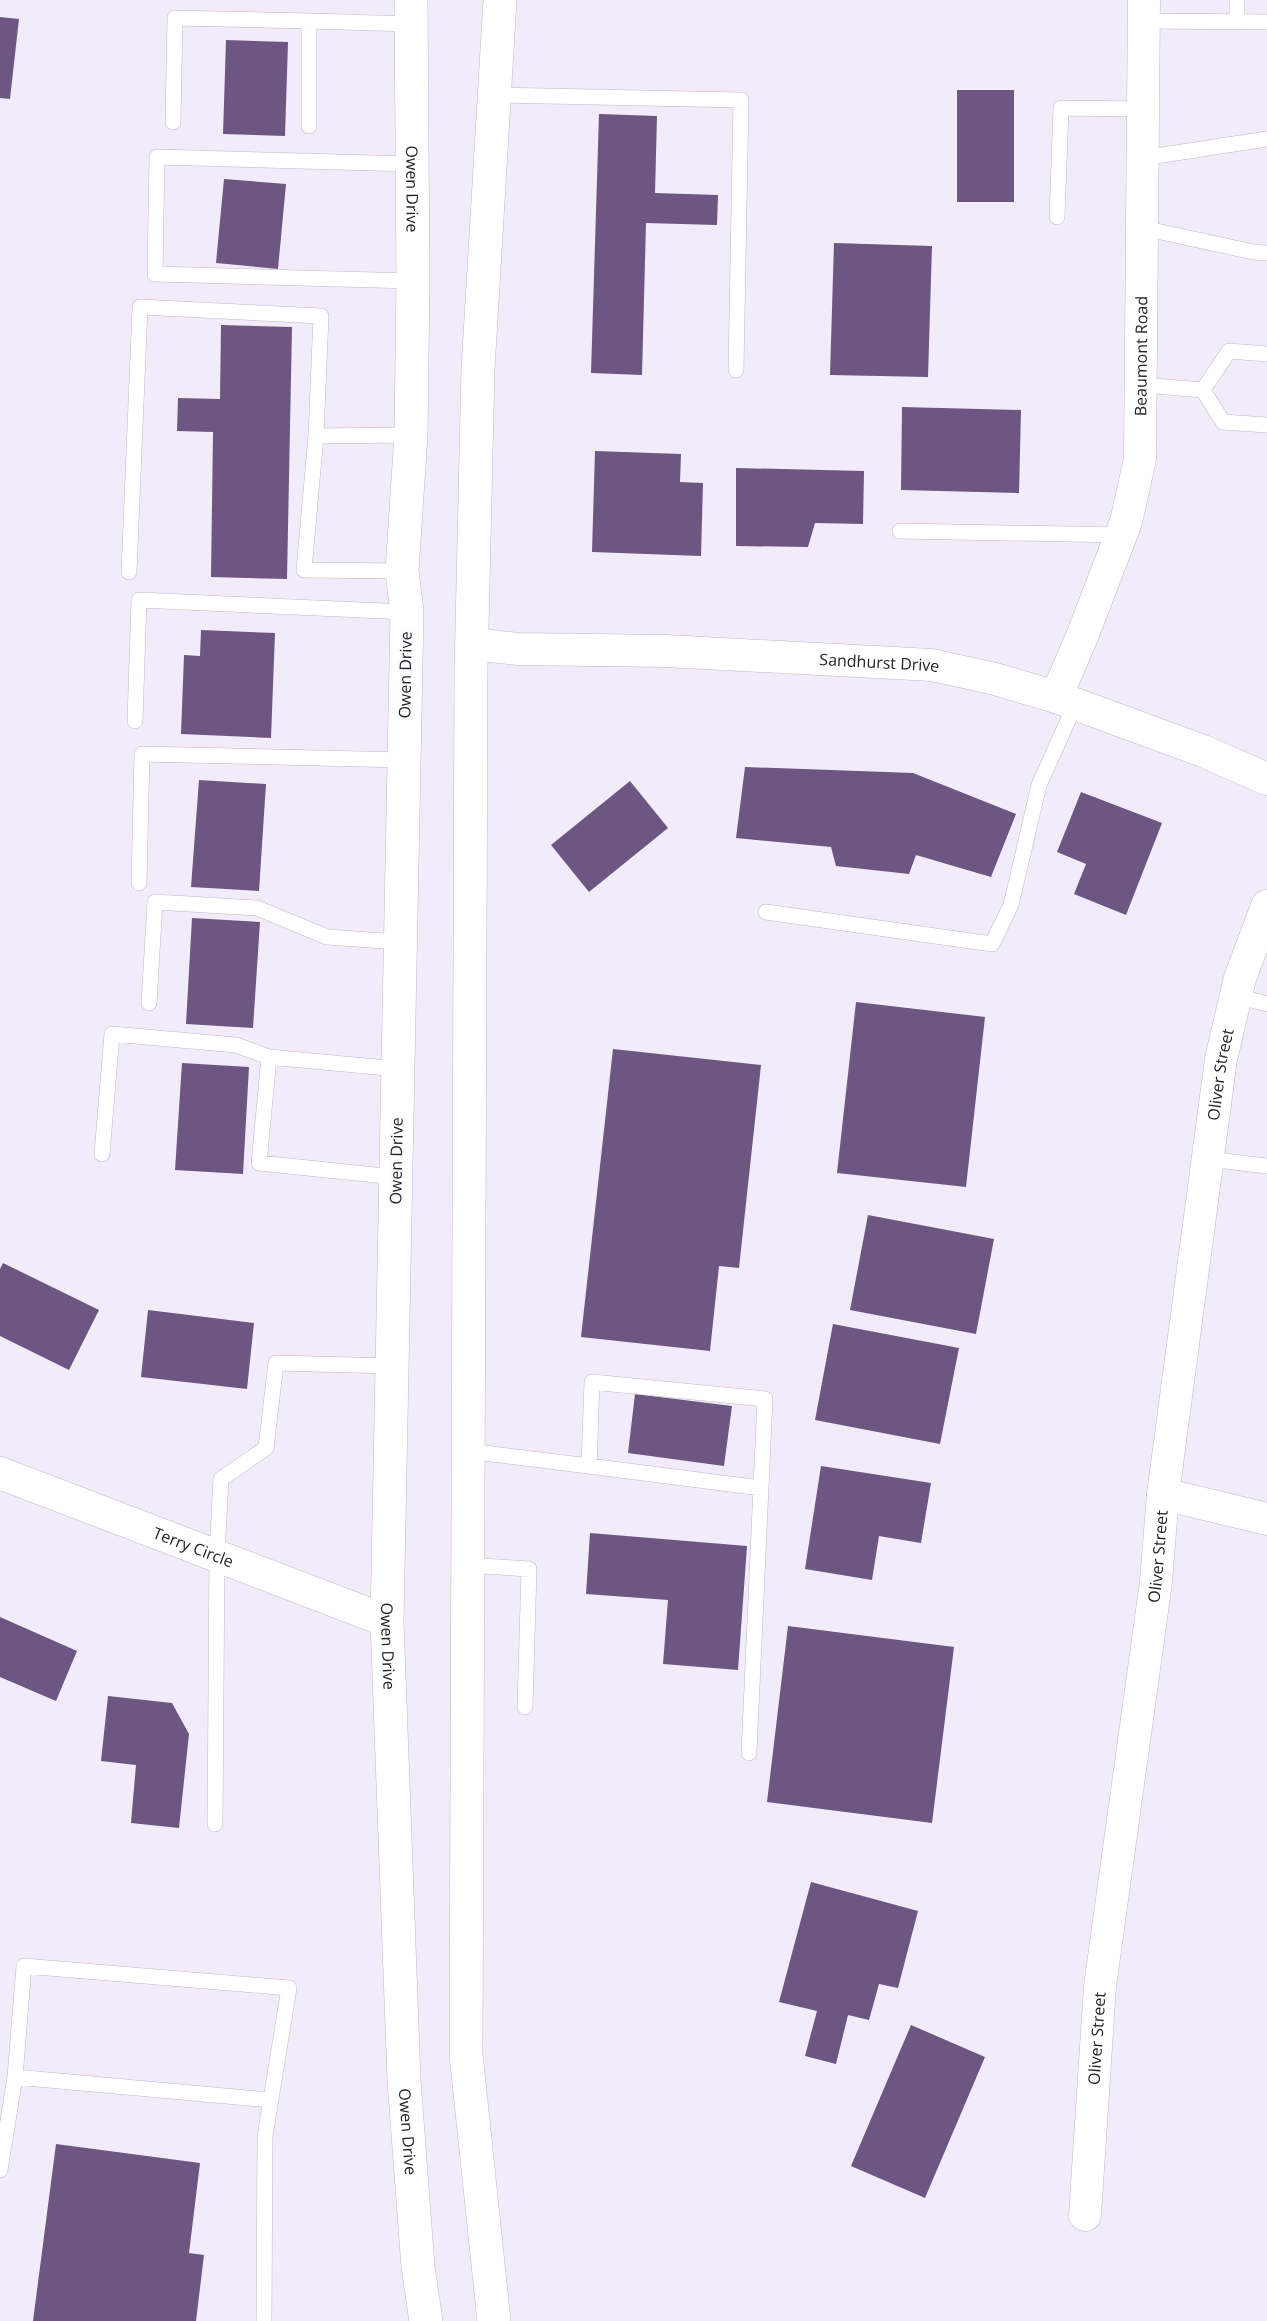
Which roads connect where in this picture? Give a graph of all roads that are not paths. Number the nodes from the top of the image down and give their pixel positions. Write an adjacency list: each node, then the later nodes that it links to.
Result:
1 (500, 0): 8 (highway)
2 (1237, 0): 6 (lane)
3 (1144, 10): 6 (lane); 9 (street, Beaumont Road)
4 (411, 12): 5 (lane); 14 (highway, Owen Drive)
5 (309, 21): 10 (lane); 11 (lane)
6 (1237, 22): 7 (lane)
7 (1267, 22)
8 (494, 94): 20 (lane); 31 (highway)
9 (1143, 109): 13 (street, Beaumont Road); 15 (lane)
10 (173, 122)
11 (309, 126)
12 (1267, 139): 13 (lane)
13 (1143, 158): 16 (street, Beaumont Road)
14 (412, 164): 18 (highway, Owen Drive); 18 (lane)
15 (1057, 217)
16 (1143, 228): 17 (lane); 21 (street, Beaumont Road)
17 (1267, 253)
18 (413, 281): 24 (highway, Owen Drive)
19 (1267, 354): 22 (lane)
20 (736, 370)
21 (1142, 385): 22 (lane); 27 (street, Beaumont Road)
22 (1203, 390): 23 (lane)
23 (1267, 425)
24 (411, 435): 25 (lane); 28 (highway, Owen Drive)
25 (316, 436): 28 (lane); 29 (lane)
26 (900, 531): 27 (lane)
27 (1121, 535): 32 (street, Beaumont Road)
28 (402, 571): 30 (highway, Owen Drive)
29 (129, 572)
30 (407, 612): 33 (lane); 34 (highway, Owen Drive)
31 (472, 644): 32 (street, Sandhurst Drive); 50 (highway)
32 (1065, 701): 35 (street, Sandhurst Drive); 38 (lane)
33 (135, 721)
34 (404, 760): 36 (lane); 39 (highway, Owen Drive)
35 (1267, 779)
36 (139, 883)
37 (1267, 906): 40 (street, Oliver Street)
38 (766, 912)
39 (400, 942): 41 (lane); 44 (highway, Owen Drive)
40 (1236, 996): 42 (lane); 46 (street, Oliver Street)
41 (149, 1003)
42 (1267, 1004)
43 (270, 1057): 44 (lane); 45 (lane); 48 (lane)
44 (398, 1069): 48 (highway, Owen Drive)
45 (102, 1154)
46 (1208, 1159): 47 (lane); 54 (street, Oliver Street)
47 (1267, 1166)
48 (395, 1178): 49 (highway, Owen Drive)
49 (392, 1366): 56 (lane); 58 (highway, Owen Drive)
50 (468, 1451): 51 (lane); 57 (highway)
51 (589, 1466): 53 (lane); 53 (lane)
52 (0, 1473): 56 (street, Terry Circle)
53 (761, 1488): 60 (lane)
54 (1163, 1494): 55 (street); 65 (street, Oliver Street)
55 (1267, 1519)
56 (217, 1555): 58 (street, Terry Circle); 61 (lane)
57 (468, 1565): 59 (lane); 68 (highway)
58 (387, 1621): 67 (highway, Owen Drive)
59 (525, 1707)
60 (749, 1753)
61 (215, 1824)
62 (15, 2077): 63 (lane); 63 (lane); 64 (lane)
63 (270, 2100): 66 (lane)
64 (0, 2170)
65 (1085, 2215)
66 (264, 2321)
67 (426, 2321)
68 (494, 2321)

